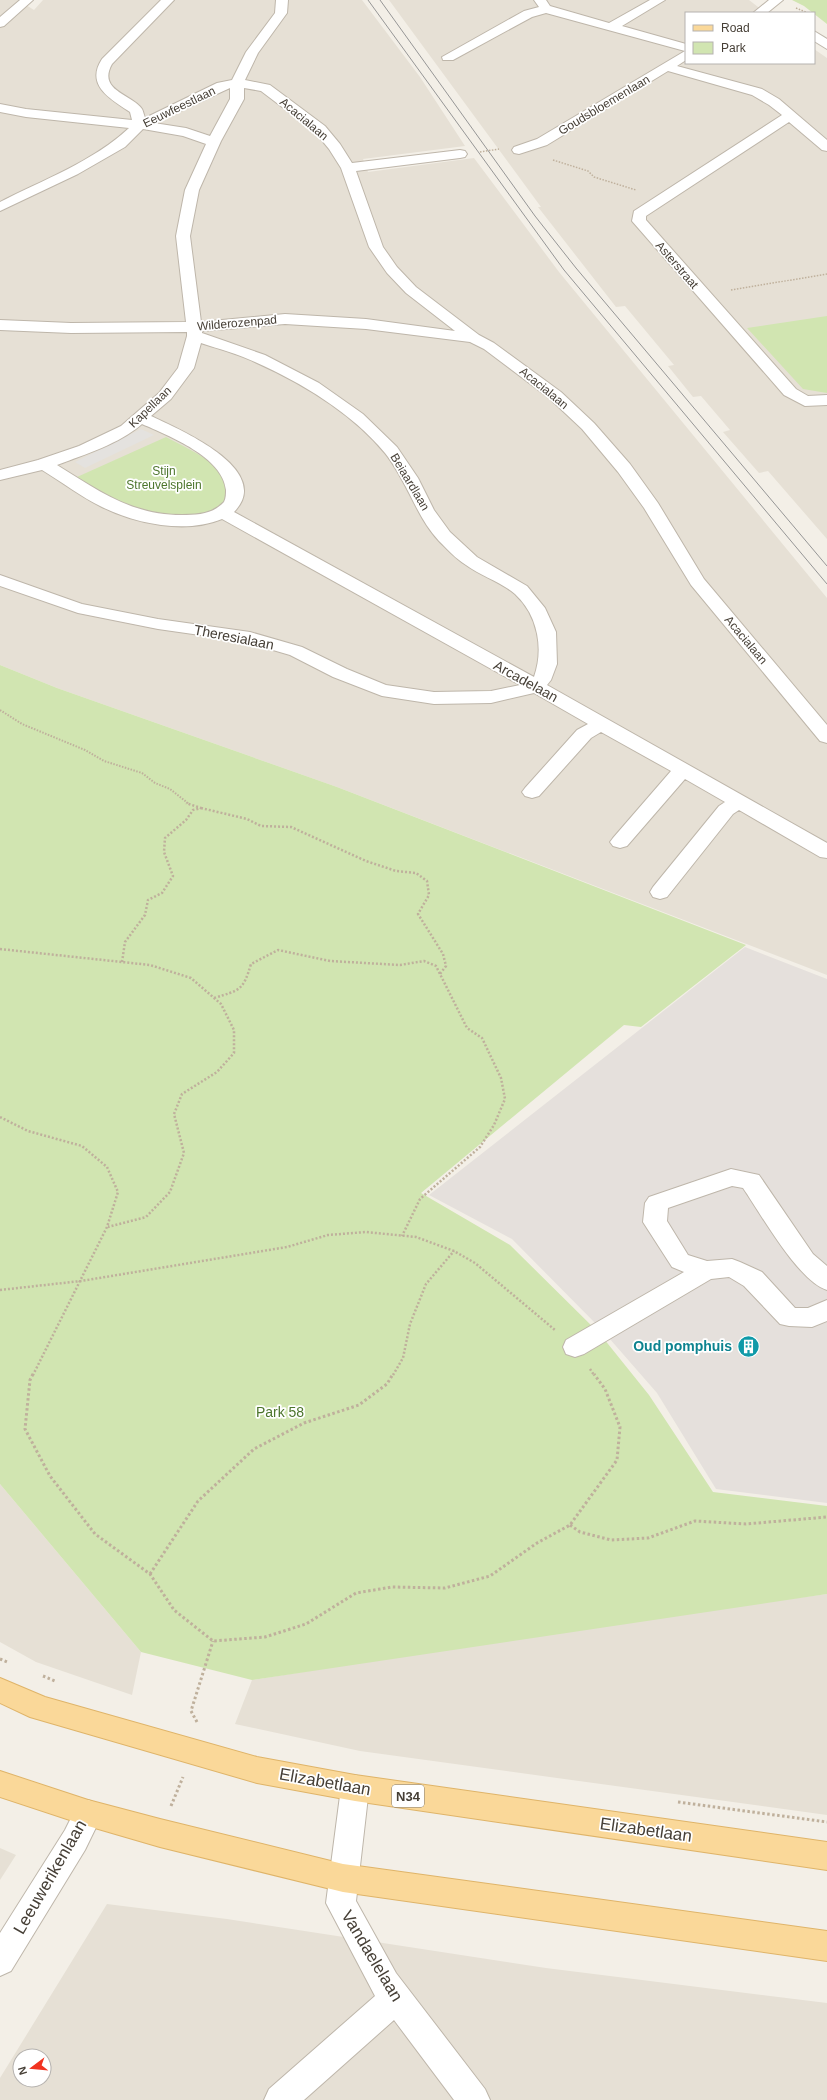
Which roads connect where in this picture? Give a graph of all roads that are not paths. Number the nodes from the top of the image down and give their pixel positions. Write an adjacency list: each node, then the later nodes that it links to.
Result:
1 (27, 0): 8 (street)
2 (168, 0): 19 (street)
3 (282, 0): 16 (street)
4 (659, 0): 9 (street)
5 (775, 3): 7 (street)
6 (543, 5): 9 (street); 14 (street)
7 (761, 12)
8 (0, 23)
9 (611, 27): 12 (street)
10 (815, 36): 11 (street)
11 (827, 45)
12 (685, 48)
13 (685, 56): 15 (street, Goudsbloemenlaan)
14 (448, 57)
15 (668, 67): 18 (street); 24 (street, Goudsbloemenlaan)
16 (237, 83): 19 (street, Eeuwfeestlaan); 22 (street, Kapellaan); 26 (street, Acacialaan)
17 (0, 108): 19 (street)
18 (790, 116): 20 (street, Asterstraat); 21 (street)
19 (140, 125): 22 (street); 27 (street, Eeuwfeestlaan)
20 (760, 134): 21 (street); 31 (street, Asterstraat)
21 (814, 136): 23 (street)
22 (214, 141): 29 (street, Kapellaan)
23 (827, 147)
24 (519, 150)
25 (460, 154): 26 (street)
26 (348, 168): 30 (street, Acacialaan)
27 (0, 207)
28 (0, 326): 29 (street, Wilderozenpad)
29 (194, 331): 30 (street, Wilderozenpad); 32 (street, Kapellaan); 37 (street, Beiaardlaan)
30 (474, 338): 39 (street, Acacialaan)
31 (827, 400)
32 (140, 417): 33 (street, Kapellaan); 35 (street)
33 (44, 464): 34 (street, Kapellaan); 35 (street)
34 (0, 475)
35 (222, 512): 37 (street, Arcadelaan)
36 (0, 580): 37 (street, Theresialaan)
37 (535, 686): 38 (street, Arcadelaan)
38 (601, 724): 40 (street, Arcadelaan); 41 (street)
39 (827, 737)
40 (684, 770): 42 (street, Arcadelaan); 43 (street)
41 (532, 792)
42 (739, 802): 44 (street, Arcadelaan); 45 (street)
43 (620, 842)
44 (827, 852)
45 (660, 892)
46 (706, 1270): 47 (street); 48 (street); 49 (street)
47 (827, 1282)
48 (827, 1309)
49 (574, 1347)
50 (0, 1690): 52 (main road, Elizabetlaan / N34)
51 (0, 1784): 53 (main road)
52 (355, 1788): 54 (main road, Elizabetlaan / N34); 55 (street, Vandaelelaan)
53 (88, 1813): 55 (main road); 57 (street, Leeuwerikenlaan)
54 (827, 1856)
55 (343, 1878): 56 (main road); 58 (street, Vandaelelaan)
56 (827, 1946)
57 (0, 1961)
58 (396, 1998): 59 (street); 60 (street, Vandaelelaan)
59 (280, 2100)
60 (474, 2100)

